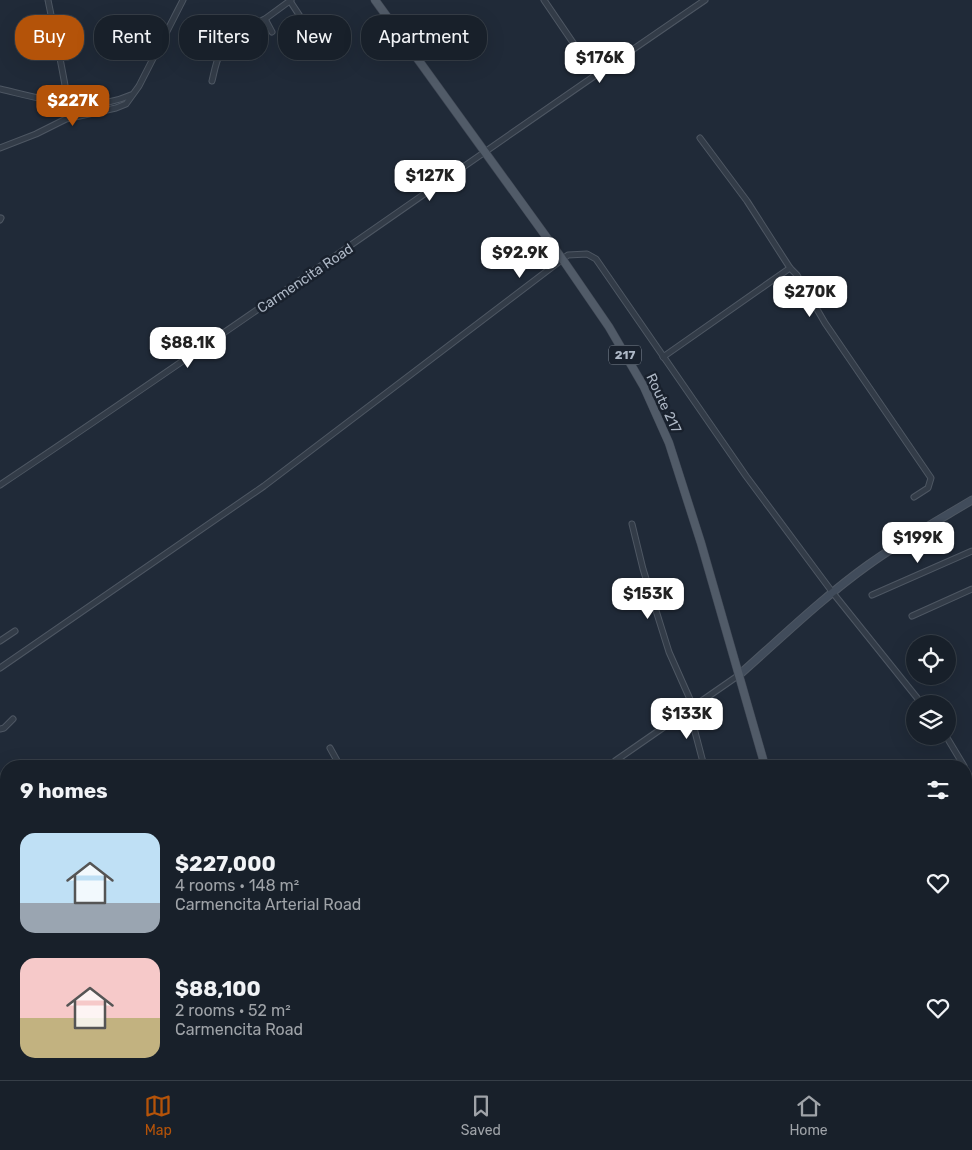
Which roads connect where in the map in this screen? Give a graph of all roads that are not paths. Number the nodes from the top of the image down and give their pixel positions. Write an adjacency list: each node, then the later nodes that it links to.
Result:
1 (48, 0): 16 (street)
2 (184, 0): 15 (street)
3 (375, 0): 19 (main road, Route 217 / 217)
4 (544, 0): 12 (street)
5 (704, 0): 12 (street, Carmencita Road)
6 (290, 1): 7 (street); 8 (street)
7 (299, 15)
8 (268, 17)
9 (268, 25): 10 (street)
10 (272, 32)
11 (218, 60): 13 (street)
12 (595, 75): 19 (street, Carmencita Road)
13 (212, 81)
14 (0, 89): 16 (street)
15 (134, 94): 16 (street); 18 (street)
16 (68, 104)
17 (700, 138): 21 (street)
18 (0, 148)
19 (484, 152): 20 (main road, Route 217 / 217); 23 (street, Carmencita Road)
20 (563, 260): 22 (street); 34 (street); 35 (main road, Route 217 / 217)
21 (790, 268): 22 (street); 24 (street)
22 (663, 357): 29 (street)
23 (0, 485)
24 (914, 497)
25 (972, 500): 29 (main road)
26 (632, 524): 37 (street)
27 (972, 551): 30 (street)
28 (972, 589): 31 (street)
29 (833, 593): 35 (main road); 36 (street)
30 (872, 595)
31 (912, 616)
32 (15, 632): 33 (street)
33 (0, 641)
34 (0, 668)
35 (739, 675): 37 (street); 45 (main road, Route 217 / 217)
36 (915, 695)
37 (691, 708): 43 (street); 44 (street)
38 (14, 720): 39 (street)
39 (0, 729)
40 (951, 745): 46 (street)
41 (330, 748): 42 (street)
42 (337, 760)
43 (616, 760)
44 (703, 760)
45 (763, 760)
46 (960, 760)

